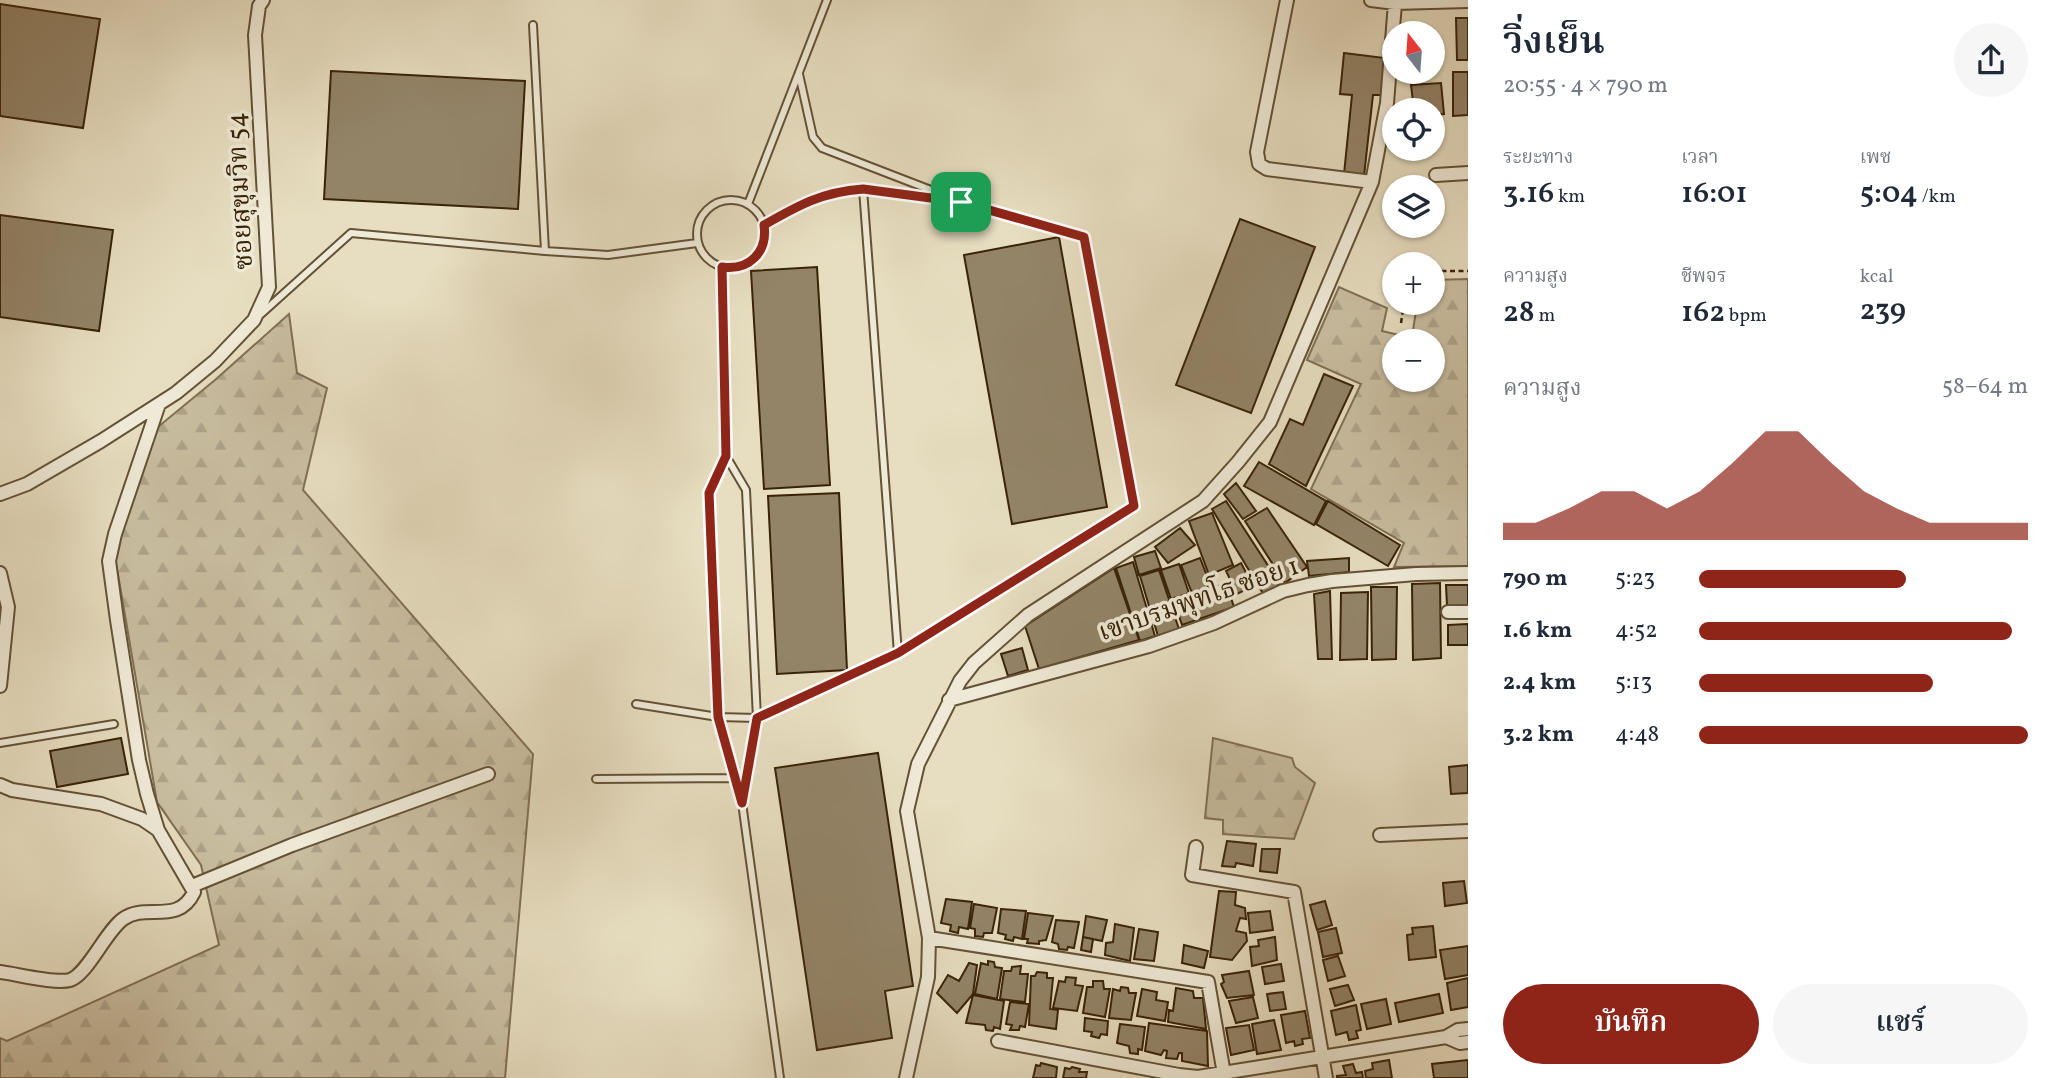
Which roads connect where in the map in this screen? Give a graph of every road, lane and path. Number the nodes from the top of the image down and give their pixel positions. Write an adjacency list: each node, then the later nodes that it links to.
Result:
1 (263, 0): 23 (street, ซอยสุขุมวิท 54)
2 (827, 0): 9 (lane)
3 (1287, 0): 12 (street)
4 (1371, 0): 7 (street)
5 (1418, 1): 6 (street); 7 (street)
6 (1468, 1)
7 (1395, 3): 12 (street)
8 (533, 25): 18 (lane)
9 (799, 74): 14 (lane); 15 (lane)
10 (1468, 173): 11 (street)
11 (1436, 175)
12 (1373, 182): 34 (street)
13 (863, 189): 14 (lane); 16 (lane); 32 (lane)
14 (961, 202): 32 (lane)
15 (748, 204): 16 (lane); 17 (lane)
16 (764, 225): 19 (lane)
17 (697, 243): 18 (lane); 19 (lane)
18 (545, 251): 23 (lane)
19 (722, 267): 26 (lane)
20 (1445, 271): 21 (path)
21 (1468, 271)
22 (1402, 315): 24 (path)
23 (254, 320): 25 (street, ซอยสุขุมวิท 54)
24 (1401, 323)
25 (159, 404): 27 (street, ซอยสุขุมวิท 54); 45 (street)
26 (726, 456): 36 (lane); 37 (lane)
27 (0, 494)
28 (0, 573): 33 (street)
29 (1468, 573): 34 (street, เขาบรมพุทโธ ซอย 1)
30 (1448, 612): 31 (street)
31 (1468, 612)
32 (898, 653): 37 (lane)
33 (0, 686)
34 (949, 700): 50 (street)
35 (636, 704): 36 (lane)
36 (718, 717): 37 (lane); 41 (lane)
37 (757, 718): 44 (lane)
38 (114, 724): 39 (lane)
39 (0, 743)
40 (488, 774): 49 (street)
41 (735, 778): 42 (lane); 44 (lane)
42 (596, 779)
43 (0, 785): 45 (street)
44 (742, 803): 59 (lane)
45 (158, 830): 49 (street)
46 (1468, 831): 47 (street)
47 (1380, 835)
48 (1196, 847): 56 (street)
49 (192, 886): 51 (street)
50 (929, 938): 57 (street); 60 (street)
51 (0, 972)
52 (1468, 1028): 53 (street)
53 (1446, 1037): 55 (street); 56 (street)
54 (998, 1041): 58 (street)
55 (1468, 1042)
56 (1322, 1058): 57 (street); 61 (street)
57 (1224, 1074): 58 (street)
58 (1179, 1076)
59 (780, 1078)
60 (906, 1078)
61 (1326, 1078)

